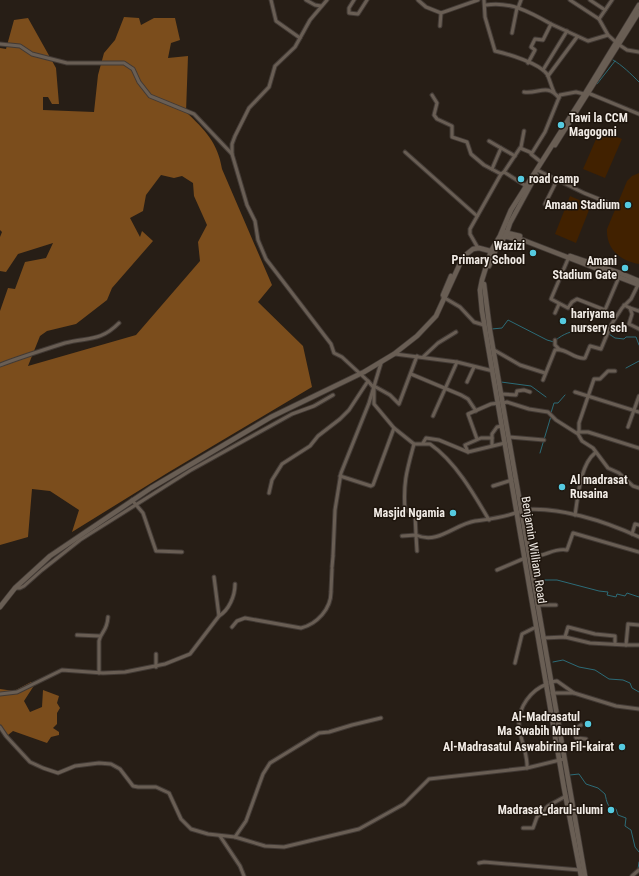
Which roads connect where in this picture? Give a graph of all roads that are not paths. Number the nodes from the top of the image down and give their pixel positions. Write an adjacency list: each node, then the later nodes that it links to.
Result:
1 (271, 0): 29 (street)
2 (306, 0): 17 (street)
3 (327, 0): 17 (street)
4 (354, 0): 5 (street)
5 (367, 0)
6 (418, 0): 21 (street)
7 (478, 0): 21 (street)
8 (484, 0): 14 (street)
9 (521, 0): 18 (street)
10 (570, 0): 15 (street)
11 (582, 0): 15 (street)
12 (590, 0): 19 (street)
13 (612, 0): 19 (street)
14 (486, 5): 18 (street); 33 (street)
15 (578, 5): 22 (street)
16 (639, 5): 30 (main road)
17 (321, 6): 29 (street)
18 (518, 8): 23 (street); 26 (street)
19 (605, 10): 22 (street)
20 (639, 12): 30 (main road)
21 (441, 13): 24 (street)
22 (600, 18): 27 (street)
23 (551, 24): 25 (street); 33 (street)
24 (440, 26)
25 (567, 31): 28 (street); 34 (street)
26 (512, 33)
27 (608, 35): 28 (street); 30 (street)
28 (577, 37): 35 (street)
29 (300, 38): 47 (street)
30 (616, 43): 32 (street); 38 (main road)
31 (0, 44): 47 (street)
32 (639, 52)
33 (528, 63): 34 (street)
34 (543, 70): 35 (street)
35 (548, 76): 37 (street)
36 (524, 92): 37 (street)
37 (554, 92): 40 (street)
38 (587, 93): 40 (street); 41 (street); 50 (main road); 52 (main road)
39 (432, 95): 51 (street)
40 (559, 98): 48 (street)
41 (639, 114)
42 (524, 131): 44 (street)
43 (489, 141): 45 (street)
44 (521, 147): 48 (street); 49 (street)
45 (501, 148): 49 (street); 51 (street)
46 (405, 152): 58 (street)
47 (232, 154): 90 (street)
48 (531, 154): 50 (street)
49 (515, 156): 53 (street)
50 (541, 162): 55 (main road)
51 (492, 169): 53 (street)
52 (539, 171): 54 (street); 59 (main road)
53 (503, 173): 55 (street); 58 (street)
54 (556, 180): 56 (street); 57 (street)
55 (526, 186): 59 (main road)
56 (545, 204)
57 (614, 205)
58 (477, 216): 60 (street)
59 (504, 234): 61 (main road, Benjamin William Road); 62 (main road); 63 (main road)
60 (478, 247): 61 (main road); 65 (main road)
61 (493, 251): 74 (main road, Benjamin William Road); 79 (main road, Benjamin William Road)
62 (568, 259): 63 (main road); 66 (street)
63 (620, 275): 64 (main road); 69 (street)
64 (639, 284): 67 (street)
65 (443, 297): 74 (street); 80 (main road)
66 (558, 304): 69 (street); 71 (street)
67 (624, 305): 68 (street); 72 (street)
68 (630, 308): 70 (street); 75 (street)
69 (605, 310): 72 (street)
70 (639, 311)
71 (555, 313)
72 (614, 319): 78 (street)
73 (118, 323): 85 (street)
74 (485, 326): 87 (main road, Benjamin William Road)
75 (639, 329)
76 (456, 332): 82 (street)
77 (554, 341): 78 (street)
78 (559, 349): 92 (street)
79 (494, 350): 88 (street); 101 (main road, Benjamin William Road)
80 (394, 354): 81 (street); 84 (main road)
81 (417, 356): 82 (street); 91 (street)
82 (423, 356): 83 (street)
83 (457, 362): 86 (street); 98 (street)
84 (381, 363): 90 (main road); 97 (street)
85 (0, 365)
86 (474, 367): 87 (street); 96 (street)
87 (493, 371): 105 (main road, Benjamin William Road)
88 (535, 371): 92 (street); 93 (street)
89 (615, 371): 103 (street)
90 (361, 374): 95 (street); 130 (main road)
91 (411, 374): 97 (street); 98 (street)
92 (546, 374): 94 (street)
93 (534, 376)
94 (543, 380)
95 (368, 381): 97 (street); 129 (street)
96 (467, 382)
97 (374, 387): 112 (street); 125 (street)
98 (445, 388): 107 (street); 109 (street)
99 (530, 392): 101 (street)
100 (576, 392): 103 (street)
101 (501, 394): 105 (main road, Benjamin William Road)
102 (333, 395): 131 (street)
103 (589, 395): 106 (street); 113 (street)
104 (639, 396): 106 (street)
105 (501, 403): 107 (street); 110 (main road, Benjamin William Road); 113 (street); 114 (main road, Benjamin William Road)
106 (634, 410): 108 (street); 111 (street)
107 (476, 411): 116 (street)
108 (639, 412)
109 (433, 416)
110 (502, 426): 115 (street); 118 (main road, Benjamin William Road)
111 (628, 427)
112 (394, 428): 119 (street); 125 (street)
113 (578, 432): 122 (street); 124 (street)
114 (509, 437): 117 (street); 132 (main road, Benjamin William Road)
115 (492, 438): 116 (street); 121 (street)
116 (477, 440): 123 (street)
117 (544, 440)
118 (505, 443): 121 (street); 126 (main road, Benjamin William Road)
119 (414, 444): 120 (street); 137 (street)
120 (423, 444): 123 (street); 134 (street)
121 (492, 445): 123 (street)
122 (639, 448)
123 (468, 452)
124 (595, 452): 128 (street); 133 (street)
125 (340, 476): 154 (street)
126 (512, 480): 127 (street); 132 (main road, Benjamin William Road)
127 (493, 486)
128 (639, 488)
129 (269, 493)
130 (132, 500): 131 (street); 147 (main road)
131 (137, 505): 141 (street); 147 (street)
132 (519, 511): 133 (street); 134 (street); 143 (main road, Benjamin William Road)
133 (575, 515): 136 (street)
134 (489, 520): 137 (street)
135 (639, 526): 136 (street)
136 (632, 534): 139 (street)
137 (416, 535): 138 (street); 140 (street)
138 (402, 536)
139 (639, 537)
140 (417, 551)
141 (182, 552)
142 (639, 552): 143 (street)
143 (527, 557): 144 (street); 148 (main road, Benjamin William Road); 155 (main road, Benjamin William Road)
144 (498, 570)
145 (214, 577): 151 (street)
146 (235, 584): 151 (street)
147 (15, 588): 150 (main road)
148 (537, 605): 149 (street); 159 (main road, Benjamin William Road)
149 (556, 605)
150 (0, 607)
151 (219, 616): 165 (street)
152 (108, 617): 157 (street)
153 (639, 625): 161 (street)
154 (232, 627)
155 (536, 627): 164 (street); 167 (main road, Benjamin William Road)
156 (77, 635): 157 (street)
157 (100, 636): 166 (street)
158 (565, 637): 159 (street); 160 (street); 160 (street)
159 (543, 638): 167 (main road, Benjamin William Road)
160 (615, 644): 161 (street)
161 (626, 645): 162 (street)
162 (639, 645)
163 (156, 654): 165 (street)
164 (515, 663)
165 (156, 667): 166 (street)
166 (99, 673): 170 (street)
167 (549, 683): 168 (main road, Benjamin William Road); 169 (street); 178 (main road, Benjamin William Road); 179 (street)
168 (552, 693): 169 (street); 176 (main road, Benjamin William Road)
169 (574, 693): 171 (street)
170 (0, 694)
171 (639, 709)
172 (381, 718): 183 (street)
173 (581, 725): 175 (street)
174 (0, 727): 182 (street)
175 (574, 730): 176 (street); 177 (street)
176 (559, 732): 178 (main road, Benjamin William Road)
177 (586, 739)
178 (562, 760): 179 (street); 180 (main road, Benjamin William Road); 189 (main road, Benjamin William Road)
179 (527, 768): 183 (street)
180 (566, 796): 181 (street); 185 (main road, Benjamin William Road)
181 (523, 828)
182 (220, 836): 183 (street); 187 (street)
183 (235, 837)
184 (479, 863): 185 (street)
185 (580, 870): 188 (main road, Benjamin William Road)
186 (639, 870): 190 (street)
187 (244, 876)
188 (581, 876)
189 (584, 876)
190 (632, 876)

